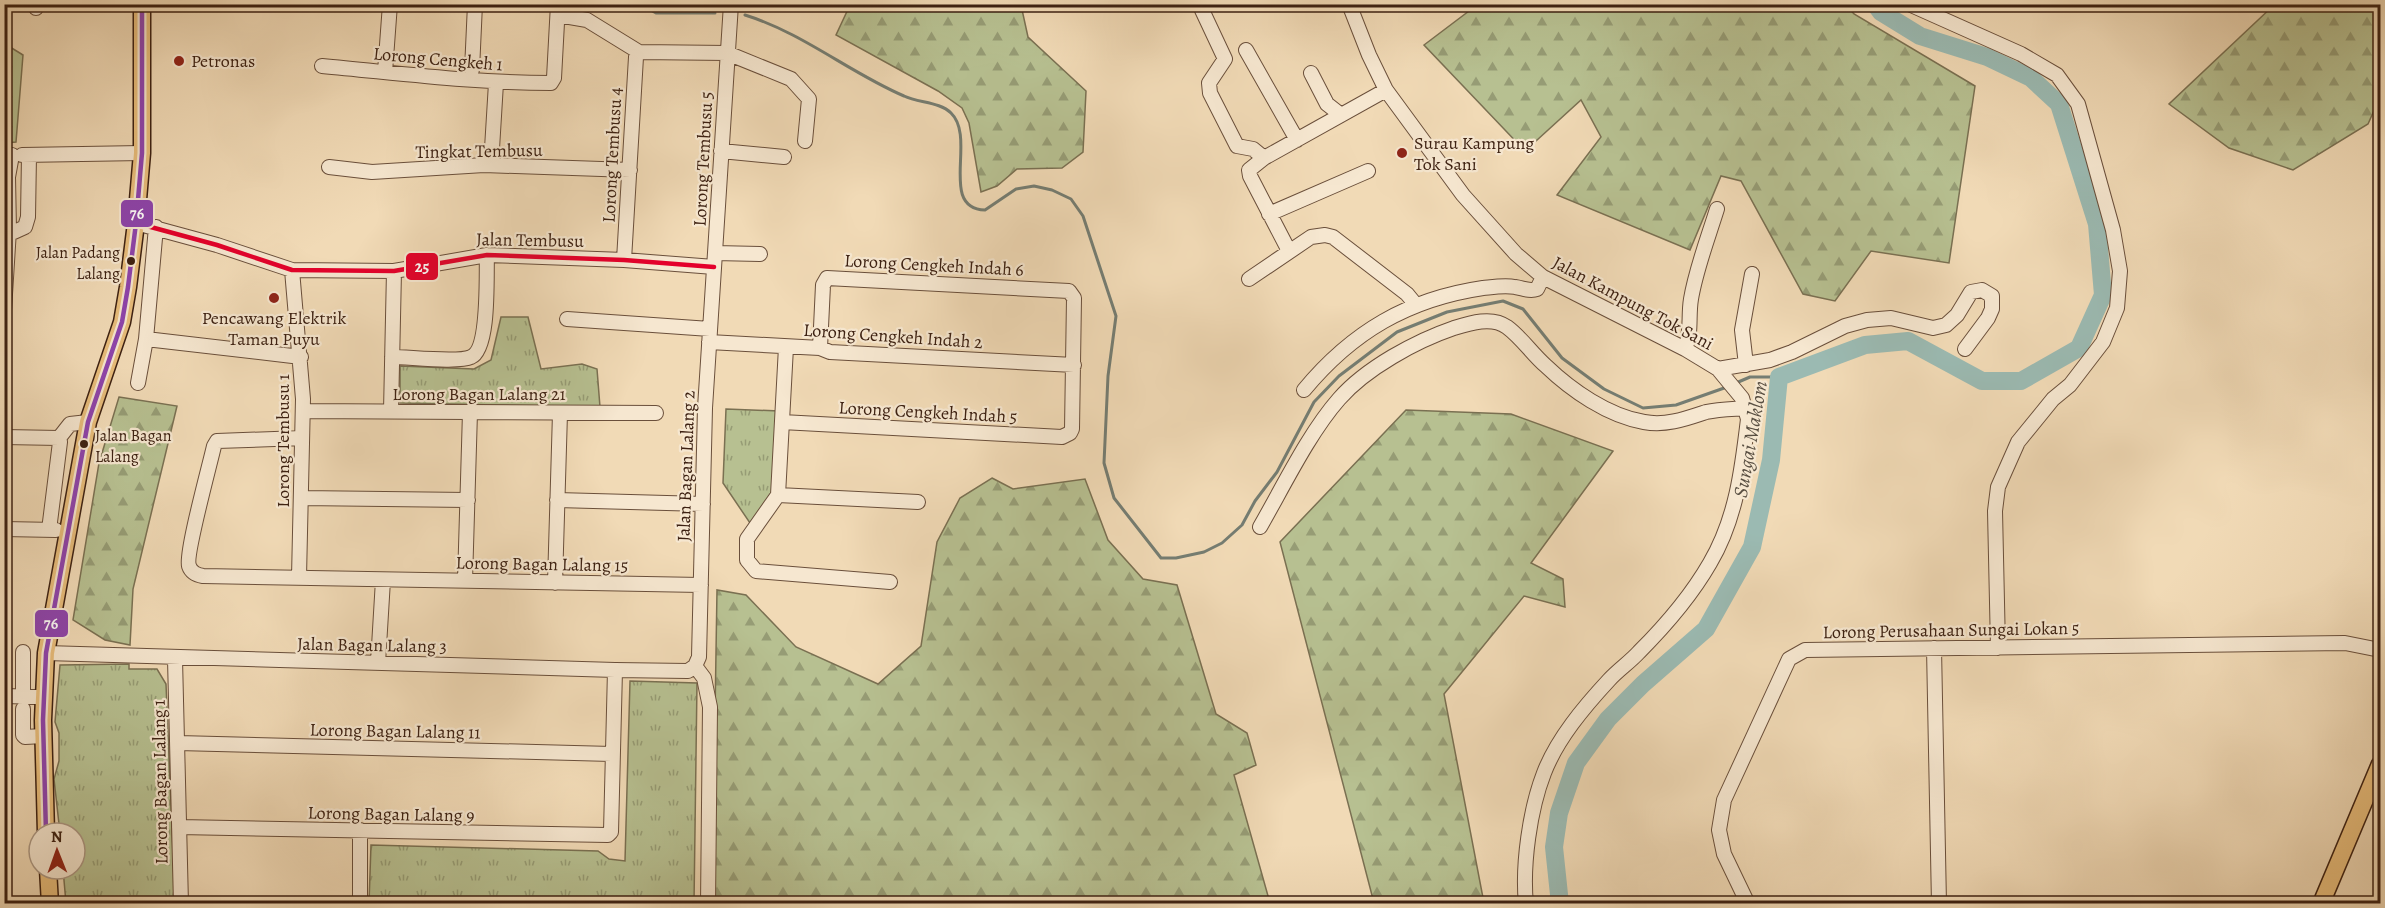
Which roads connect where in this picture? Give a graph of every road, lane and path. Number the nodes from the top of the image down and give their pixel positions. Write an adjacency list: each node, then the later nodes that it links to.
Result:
1 (142, 4): 22 (main road)
2 (390, 4): 14 (street)
3 (475, 4): 13 (street)
4 (731, 4): 11 (street, Lorong Tembusu 5)
5 (1349, 4): 17 (street, Jalan Kampung Tok Sani)
6 (1909, 4): 90 (street)
7 (558, 10): 10 (street); 16 (street, Lorong Cengkeh 1)
8 (1202, 10): 26 (street)
9 (1246, 50): 19 (street)
10 (639, 52): 11 (street); 29 (street, Lorong Tembusu 4)
11 (728, 53): 20 (street); 21 (street, Lorong Tembusu 5)
12 (322, 66): 14 (street, Lorong Cengkeh 1)
13 (472, 70)
14 (385, 72): 16 (street, Lorong Cengkeh 1)
15 (1311, 73): 18 (street)
16 (496, 83): 27 (street)
17 (1386, 90): 18 (street); 44 (street, Jalan Kampung Tok Sani)
18 (1341, 115): 19 (street)
19 (1297, 140): 26 (street)
20 (805, 141)
21 (721, 152): 25 (street); 40 (street, Lorong Tembusu 5)
22 (142, 153): 24 (street); 33 (main road)
23 (8, 155): 24 (street); 35 (street)
24 (29, 155): 35 (street)
25 (784, 157)
26 (1264, 158): 32 (street)
27 (491, 165): 28 (street, Tingkat Tembusu); 29 (street, Tingkat Tembusu)
28 (329, 167)
29 (630, 170): 39 (street, Lorong Tembusu 4)
30 (1368, 171): 32 (street)
31 (1717, 209): 53 (street)
32 (1269, 214): 36 (street)
33 (136, 224): 34 (street, Jalan Tembusu); 68 (main road)
34 (156, 227): 41 (street, Jalan Tembusu); 50 (street)
35 (9, 230): 47 (street)
36 (1289, 251): 45 (street); 46 (street)
37 (760, 254): 40 (street, Jalan Tembusu)
38 (487, 255): 39 (street, Jalan Tembusu); 42 (street, Jalan Tembusu); 56 (street)
39 (624, 260): 40 (street, Jalan Tembusu)
40 (715, 260): 49 (street, Jalan Bagan Lalang 2)
41 (292, 270): 42 (street, Jalan Tembusu); 55 (street, Lorong Tembusu 1)
42 (394, 271): 56 (street)
43 (1752, 274): 58 (street)
44 (1543, 277): 46 (street); 53 (street, Jalan Kampung Tok Sani)
45 (1249, 279)
46 (1416, 304): 61 (street)
47 (4, 310)
48 (567, 319): 49 (street, Lorong Cengkeh Indah 2)
49 (710, 335): 51 (street, Lorong Cengkeh Indah 2); 78 (street, Jalan Bagan Lalang 2)
50 (146, 339): 55 (street); 60 (street)
51 (786, 347): 52 (street, Lorong Cengkeh Indah 2); 69 (street)
52 (820, 348): 57 (street, Lorong Cengkeh Indah 2); 57 (street, Lorong Cengkeh Indah 6)
53 (1685, 349): 59 (street, Jalan Kampung Tok Sani)
54 (1965, 349): 58 (street)
55 (301, 357): 63 (street, Lorong Tembusu 1)
56 (392, 357): 64 (street)
57 (1074, 365): 69 (street, Lorong Cengkeh Indah 5)
58 (1746, 365): 59 (street)
59 (1720, 371): 62 (street, Jalan Kampung Tok Sani)
60 (138, 383)
61 (1304, 390)
62 (1744, 403): 79 (street); 112 (street)
63 (303, 411): 64 (street, Lorong Bagan Lalang 21); 72 (street, Lorong Tembusu 1)
64 (391, 411): 65 (street, Lorong Bagan Lalang 21)
65 (470, 412): 66 (street, Lorong Bagan Lalang 21); 75 (street)
66 (560, 412): 67 (street, Lorong Bagan Lalang 21); 76 (street)
67 (656, 413)
68 (87, 422): 71 (street); 82 (main road)
69 (782, 422): 73 (street)
70 (4, 437): 71 (street)
71 (59, 438): 81 (street)
72 (302, 438): 74 (street, Lorong Tembusu 1); 83 (street, Lorong Bagan Lalang 15)
73 (778, 495): 77 (street); 86 (street)
74 (301, 498): 75 (street); 83 (street, Lorong Tembusu 1)
75 (468, 500): 85 (street)
76 (557, 500): 78 (street); 87 (street)
77 (918, 502)
78 (703, 504): 88 (street, Jalan Bagan Lalang 2)
79 (1260, 527)
80 (4, 529): 81 (street)
81 (49, 530): 82 (street)
82 (69, 530): 93 (main road)
83 (299, 577): 84 (street, Lorong Bagan Lalang 15)
84 (383, 580): 85 (street, Lorong Bagan Lalang 15); 94 (street)
85 (465, 581): 87 (street, Lorong Bagan Lalang 15)
86 (890, 582)
87 (555, 583): 88 (street, Lorong Bagan Lalang 15)
88 (701, 585): 95 (street, Jalan Bagan Lalang 2)
89 (1934, 648): 90 (street, Lorong Perusahaan Sungai Lokan 5); 113 (street, Lorong Perusahaan Sungai Lokan 5); 114 (street)
90 (1998, 648): 91 (street, Lorong Perusahaan Sungai Lokan 5)
91 (2380, 650)
92 (176, 659): 93 (street, Jalan Bagan Lalang 3); 94 (street, Jalan Bagan Lalang 3); 101 (street, Lorong Bagan Lalang 1)
93 (45, 660): 98 (main road); 99 (street, Jalan Bagan Lalang 3)
94 (378, 663): 96 (street, Jalan Bagan Lalang 3)
95 (695, 666): 96 (street, Jalan Bagan Lalang 3); 111 (street)
96 (615, 670): 102 (street)
97 (4, 696): 99 (street)
98 (43, 697): 99 (street); 100 (main road)
99 (23, 708): 100 (street)
100 (43, 728): 104 (main road)
101 (178, 743): 102 (street, Lorong Bagan Lalang 11); 105 (street, Lorong Bagan Lalang 1)
102 (612, 754): 106 (street, Lorong Bagan Lalang 9)
103 (2380, 765): 115 (main road)
104 (46, 821)
105 (179, 827): 106 (street, Lorong Bagan Lalang 9); 109 (street, Lorong Bagan Lalang 1)
106 (360, 830): 110 (street)
107 (49, 881): 108 (main road)
108 (50, 903)
109 (181, 903)
110 (360, 903)
111 (708, 903)
112 (1526, 903)
113 (1748, 903)
114 (1939, 903)
115 (2321, 903)

